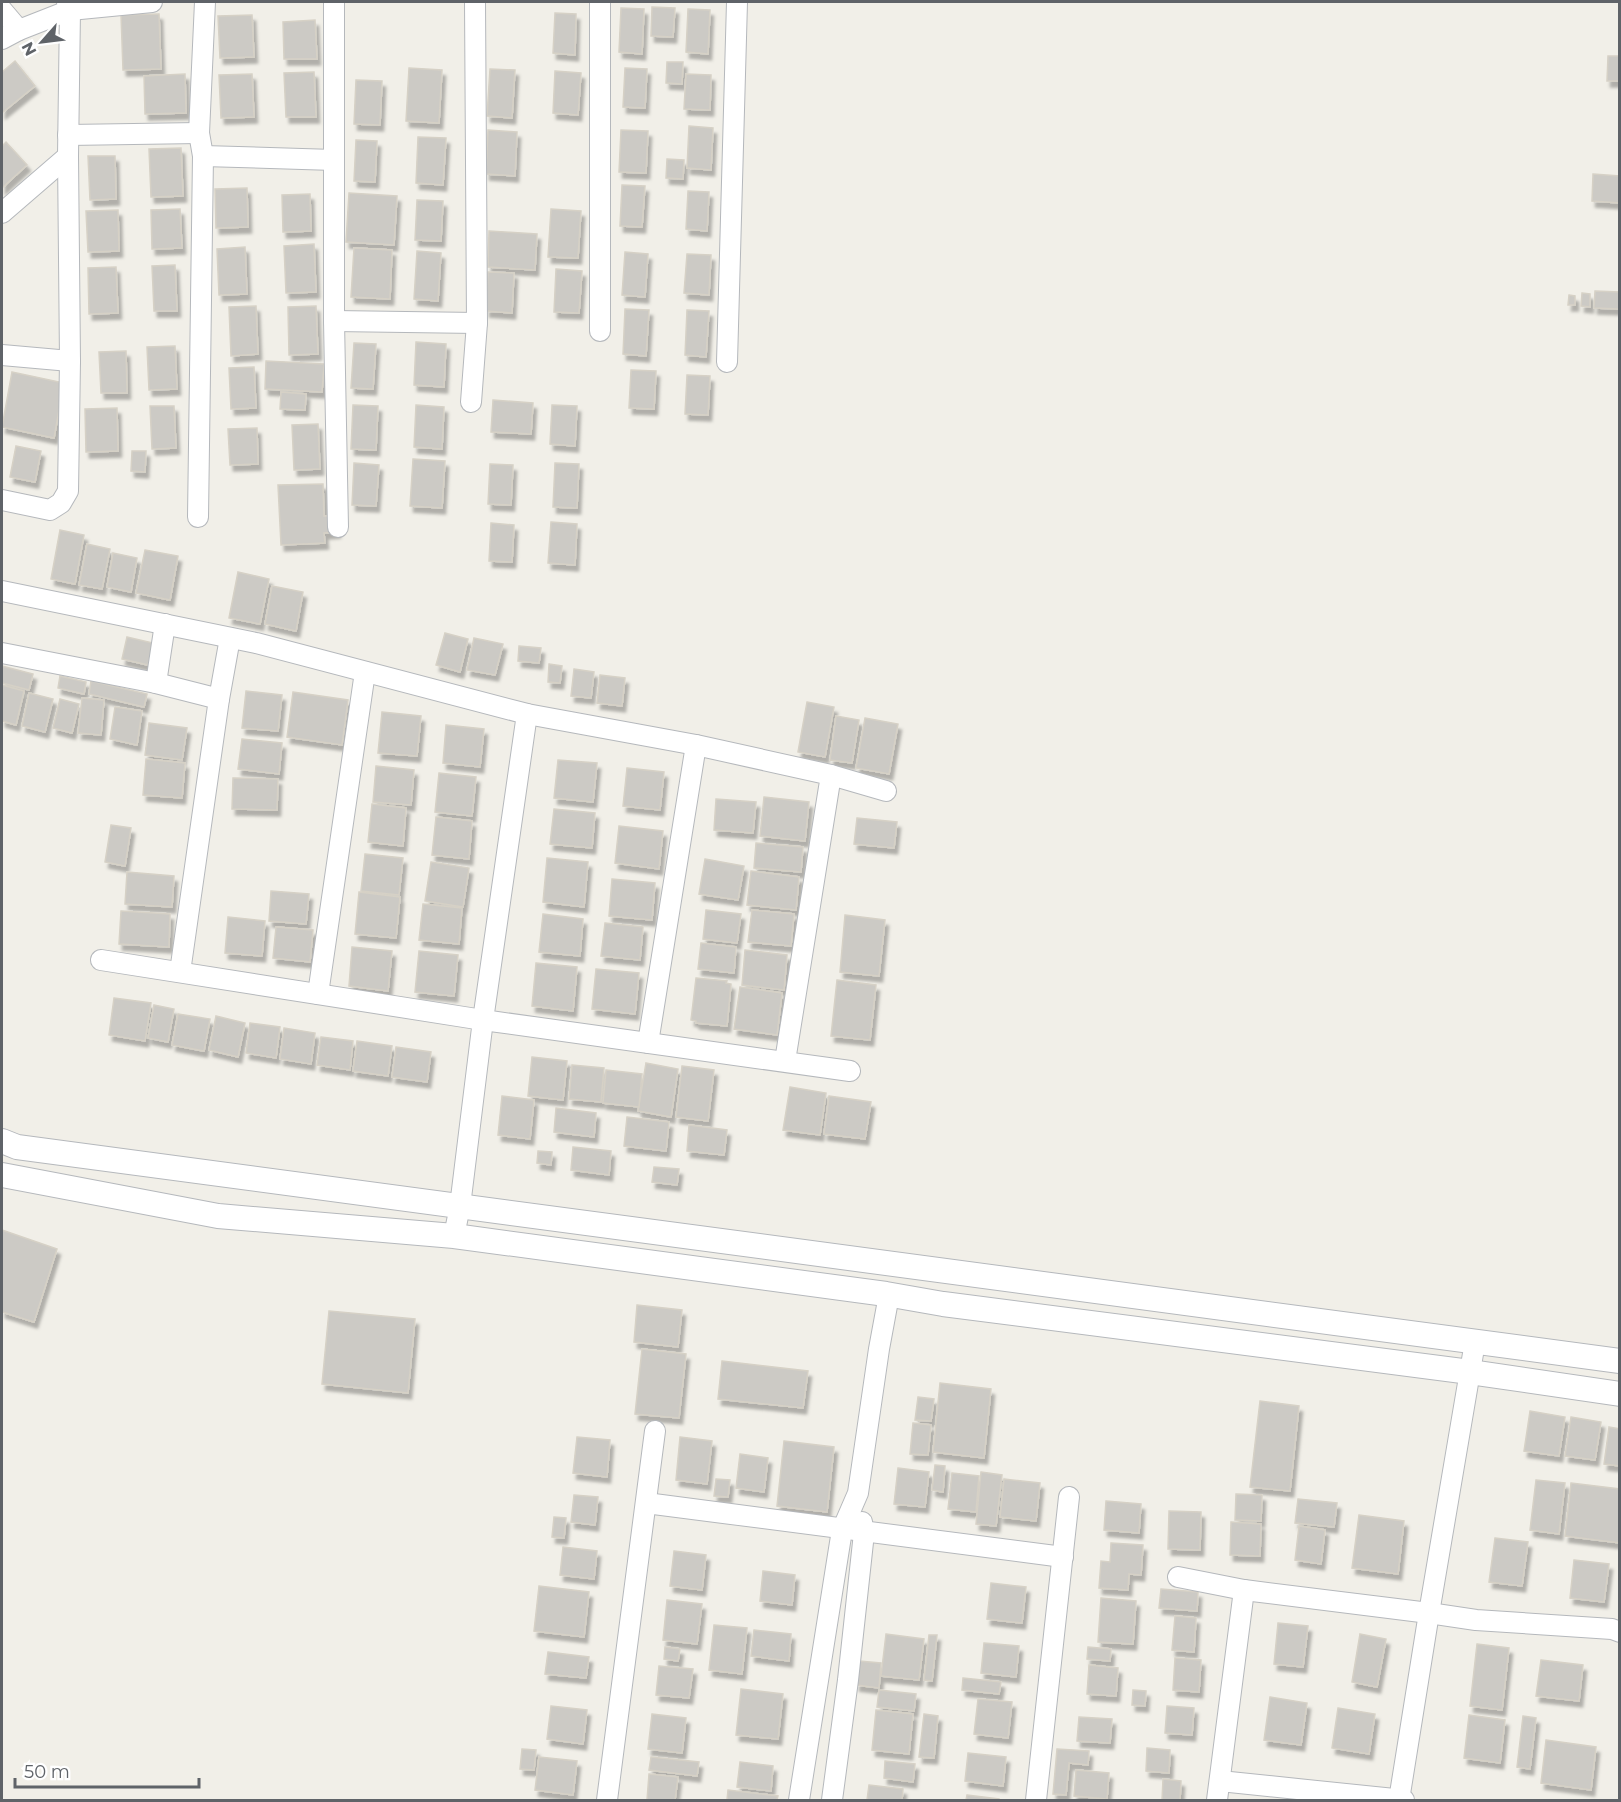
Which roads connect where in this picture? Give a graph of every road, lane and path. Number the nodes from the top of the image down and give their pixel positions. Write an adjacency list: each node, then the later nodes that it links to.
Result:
1 (152, 2): 7 (street)
2 (205, 2): 10 (street)
3 (334, 2): 14 (street)
4 (474, 2): 17 (street)
5 (600, 2): 18 (street)
6 (737, 2): 21 (street)
7 (69, 6): 9 (street); 11 (street)
8 (2, 10): 9 (street)
9 (10, 35)
10 (200, 133): 11 (street); 13 (street)
11 (68, 135): 12 (street)
12 (68, 156): 15 (street); 20 (street)
13 (203, 156): 14 (street); 24 (street)
14 (334, 160): 16 (street)
15 (2, 213)
16 (334, 321): 17 (street); 25 (street)
17 (477, 323): 22 (street)
18 (600, 331)
19 (2, 355): 20 (street)
20 (70, 361): 23 (street)
21 (727, 362)
22 (471, 402)
23 (2, 500)
24 (198, 517)
25 (338, 527)
26 (2, 591): 27 (street)
27 (165, 624): 28 (street); 31 (street)
28 (230, 638): 30 (street); 32 (street)
29 (2, 653): 31 (street)
30 (365, 672): 33 (street); 39 (street)
31 (156, 684): 32 (street)
32 (219, 699): 38 (street)
33 (527, 714): 34 (street); 40 (street)
34 (696, 746): 35 (street); 41 (street)
35 (831, 775): 36 (street); 42 (street)
36 (886, 791)
37 (101, 960): 38 (street)
38 (180, 972): 39 (street)
39 (318, 994): 40 (street)
40 (483, 1020): 41 (street); 46 (street)
41 (648, 1043): 42 (street)
42 (785, 1061): 43 (street)
43 (850, 1071)
44 (2, 1141): 46 (street)
45 (2, 1175): 47 (street)
46 (460, 1206): 47 (street); 49 (street)
47 (454, 1236): 48 (street)
48 (889, 1295): 51 (street); 54 (street)
49 (1475, 1342): 50 (street); 51 (street)
50 (1620, 1361)
51 (1470, 1372): 52 (street); 62 (street)
52 (1620, 1394)
53 (655, 1431): 56 (street)
54 (858, 1493): 57 (street); 58 (street)
55 (1069, 1497): 59 (street)
56 (646, 1503): 57 (street); 67 (street)
57 (842, 1530): 58 (street); 64 (street)
58 (864, 1533): 59 (street); 65 (street)
59 (1063, 1557): 70 (street)
60 (1178, 1577): 61 (street)
61 (1244, 1590): 62 (street); 66 (street)
62 (1429, 1613): 63 (street); 71 (street)
63 (1620, 1632)
64 (819, 1674): 65 (street); 68 (street)
65 (848, 1680): 69 (street)
66 (1219, 1791): 71 (street)
67 (607, 1800)
68 (799, 1800)
69 (832, 1800)
70 (1036, 1800)
71 (1400, 1800): 72 (street)
72 (1404, 1800)

